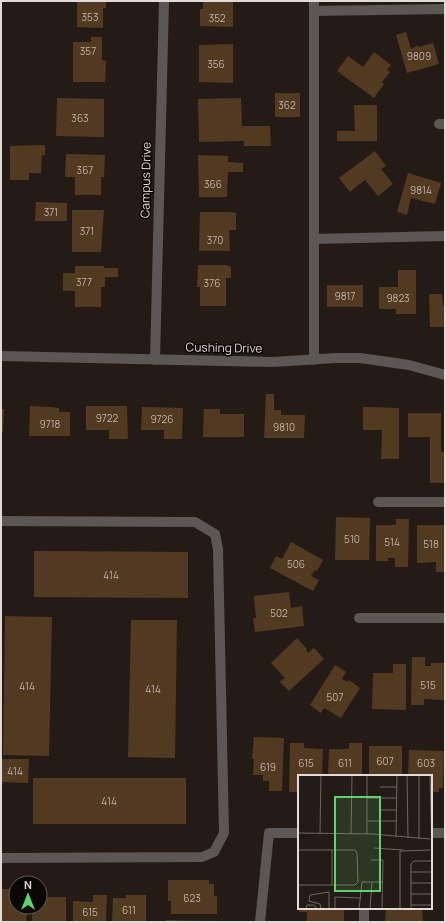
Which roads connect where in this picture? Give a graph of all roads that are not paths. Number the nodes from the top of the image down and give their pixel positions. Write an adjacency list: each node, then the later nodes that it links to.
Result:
1 (164, 1): 7 (street, Campus Drive)
2 (314, 6): 3 (street); 5 (street)
3 (445, 9)
4 (445, 236): 5 (street)
5 (314, 239): 8 (street)
6 (1, 356): 7 (street, Cushing Drive)
7 (155, 360): 8 (street, Cushing Drive)
8 (314, 360): 9 (street, Cushing Drive)
9 (445, 375)
10 (378, 502): 11 (street)
11 (445, 502)
12 (1, 521): 18 (street)
13 (359, 618): 14 (street)
14 (445, 618)
15 (298, 833): 20 (street)
16 (432, 833): 17 (street)
17 (445, 833)
18 (1, 858)
19 (364, 909): 21 (street)
20 (260, 922)
21 (364, 922)

